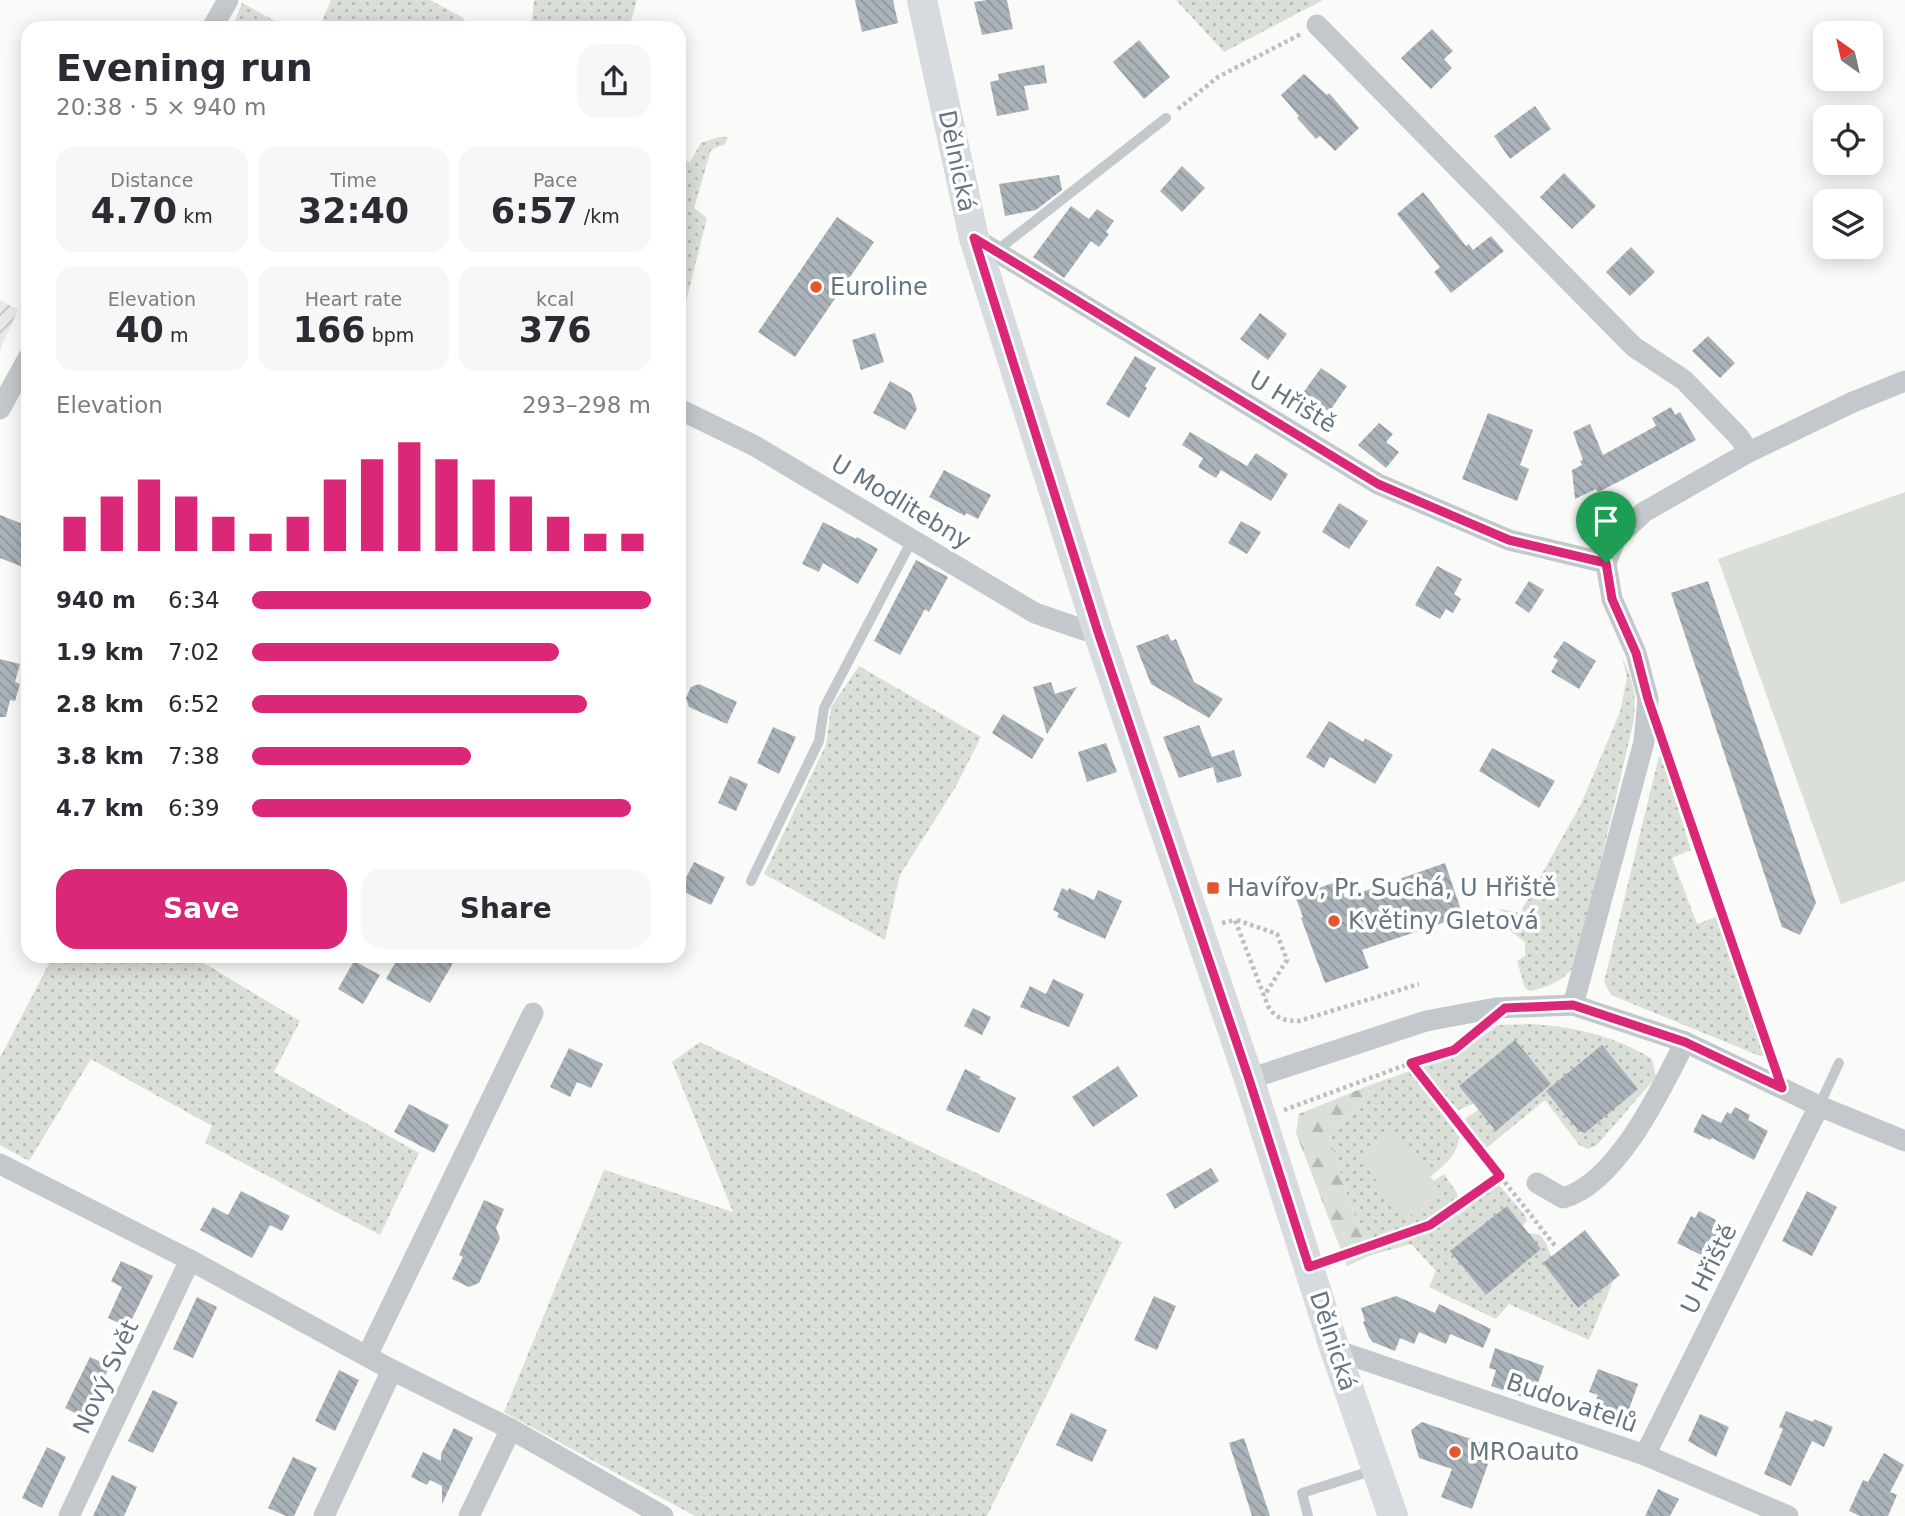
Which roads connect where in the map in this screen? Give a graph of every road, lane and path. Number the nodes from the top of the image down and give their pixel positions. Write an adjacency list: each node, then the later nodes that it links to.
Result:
1 (228, 0): 3 (street)
2 (922, 0): 6 (street, Dělnická)
3 (216, 21)
4 (1318, 25): 5 (path); 11 (street)
5 (1166, 118): 6 (lane)
6 (984, 245): 13 (street, U Hřiště); 14 (street, Dělnická)
7 (21, 370): 9 (street)
8 (1905, 381): 11 (street)
9 (0, 408)
10 (686, 412): 12 (street, U Modlitebny)
11 (1749, 452): 13 (street)
12 (912, 540): 14 (street, U Modlitebny); 16 (lane)
13 (1606, 563): 15 (street)
14 (1098, 632): 18 (street, Dělnická)
15 (1648, 699): 21 (street); 28 (lane)
16 (751, 881)
17 (1235, 920): 18 (path); 20 (path); 20 (path)
18 (1198, 929): 27 (street, Dělnická)
19 (1419, 984): 20 (path)
20 (1264, 997)
21 (1573, 1005): 24 (street); 27 (street)
22 (533, 1013): 39 (street)
23 (1474, 1033): 25 (path)
24 (1685, 1042): 28 (street); 34 (street)
25 (1411, 1063): 30 (path); 33 (path)
26 (1839, 1063): 29 (lane)
27 (1249, 1079): 30 (street, Dělnická)
28 (1782, 1088): 29 (street)
29 (1819, 1105): 31 (street); 42 (street, U Hřiště)
30 (1261, 1118): 37 (street, Dělnická)
31 (1905, 1142)
32 (0, 1164): 36 (street)
33 (1500, 1176): 35 (path); 37 (path)
34 (1537, 1183)
35 (1556, 1247)
36 (190, 1260): 39 (street); 44 (street, Nový Svět)
37 (1309, 1267): 38 (street, Dělnická)
38 (1335, 1350): 42 (street, Budovatelů); 43 (street, Dělnická)
39 (367, 1356): 40 (street)
40 (392, 1370): 41 (street); 45 (street)
41 (511, 1429): 46 (street); 47 (street)
42 (1645, 1455): 50 (street, Budovatelů)
43 (1377, 1469): 48 (lane); 49 (street, Dělnická)
44 (69, 1516)
45 (324, 1516)
46 (469, 1516)
47 (663, 1516)
48 (1308, 1516)
49 (1394, 1516)
50 (1788, 1516)

